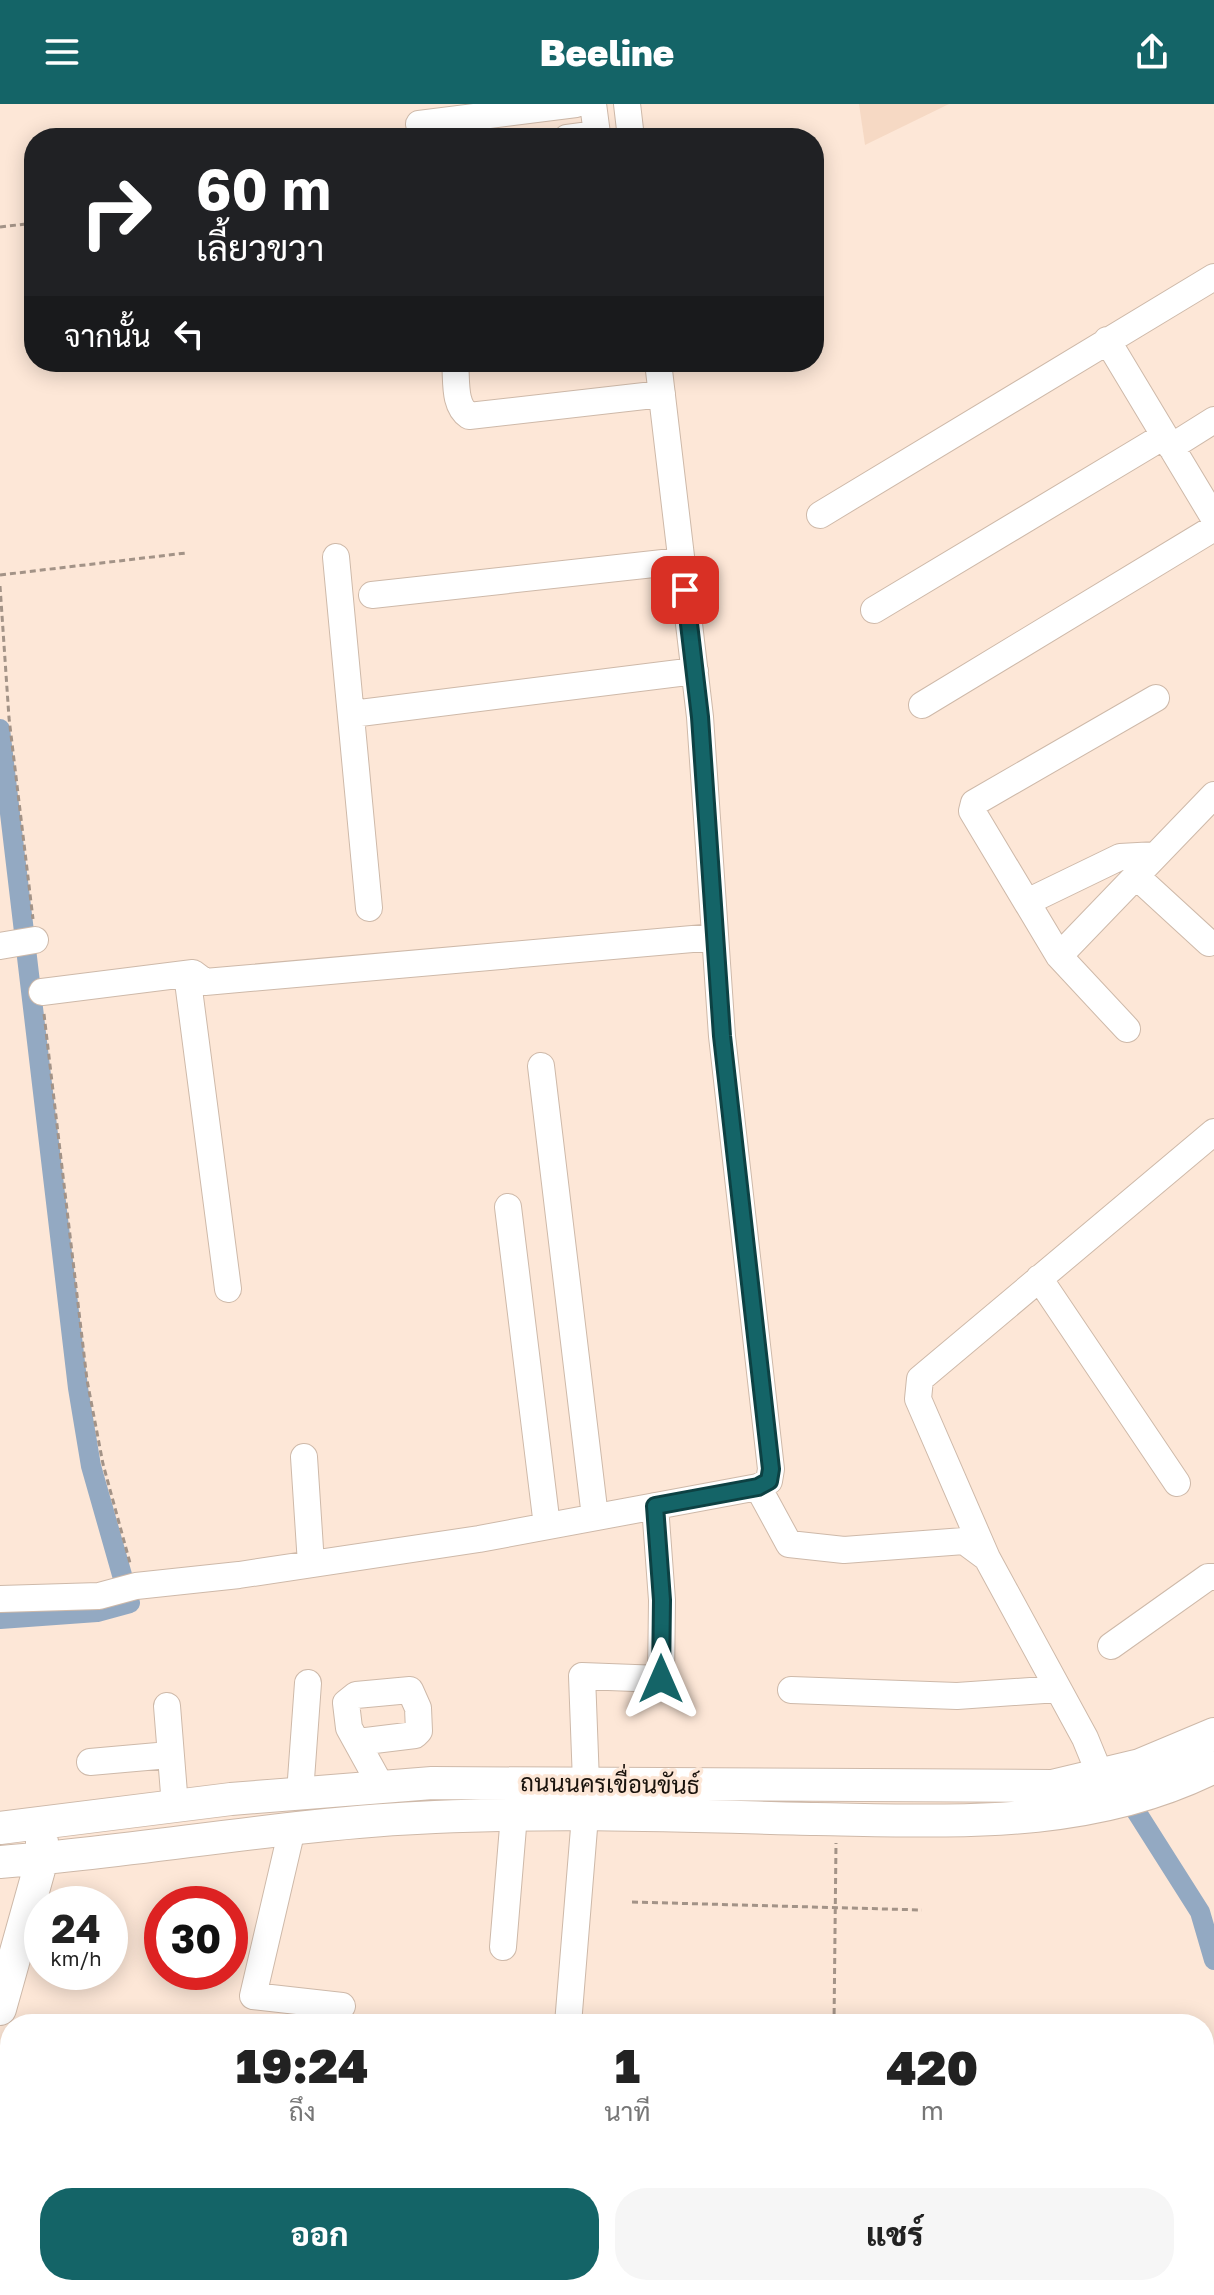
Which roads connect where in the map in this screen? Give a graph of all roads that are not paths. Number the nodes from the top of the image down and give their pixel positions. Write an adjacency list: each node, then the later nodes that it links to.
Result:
1 (576, 104): 4 (street)
2 (593, 104): 5 (street)
3 (627, 104): 6 (street)
4 (419, 122)
5 (596, 128)
6 (630, 128)
7 (1214, 277): 8 (street)
8 (1107, 340): 13 (street); 14 (street)
9 (456, 372): 11 (street)
10 (659, 372): 11 (street)
11 (662, 394): 18 (street)
12 (1214, 420): 13 (street)
13 (1168, 441): 15 (street); 20 (street)
14 (820, 515)
15 (1214, 518)
16 (1214, 528): 23 (street)
17 (336, 557): 24 (street)
18 (681, 561): 19 (street); 21 (street)
19 (372, 595)
20 (874, 610)
21 (695, 671): 24 (street); 30 (street)
22 (1156, 698): 28 (street)
23 (922, 705)
24 (352, 714): 29 (street)
25 (1214, 795): 26 (street)
26 (1156, 855): 27 (street); 28 (street)
27 (1136, 876): 31 (street); 32 (street)
28 (1027, 902): 32 (street)
29 (369, 908)
30 (715, 937): 33 (street); 43 (street)
31 (1209, 943)
32 (1059, 956): 35 (street)
33 (187, 974): 34 (street); 40 (street)
34 (42, 992)
35 (1127, 1029)
36 (541, 1066): 45 (street)
37 (1214, 1132): 39 (street)
38 (508, 1207): 46 (street)
39 (1039, 1278): 42 (street); 47 (street)
40 (228, 1289)
41 (304, 1457): 48 (street)
42 (1177, 1483)
43 (758, 1487): 44 (street); 47 (street)
44 (655, 1506): 45 (street); 61 (street)
45 (595, 1517): 46 (street)
46 (547, 1526): 48 (street)
47 (987, 1558): 53 (street)
48 (311, 1564): 50 (street)
49 (1214, 1577): 51 (street)
50 (0, 1599)
51 (1111, 1646)
52 (308, 1683): 65 (street)
53 (1058, 1689): 54 (street); 62 (street)
54 (791, 1690)
55 (167, 1706): 58 (street)
56 (1214, 1734): 62 (main road, ถนนนครเขื่อนขันธ์)
57 (358, 1742): 64 (street)
58 (169, 1755): 59 (street); 67 (street)
59 (90, 1762)
60 (1214, 1767): 62 (main road, ถนนนครเขื่อนขันธ์)
61 (586, 1782): 63 (main road, ถนนนครเขื่อนขันธ์); 64 (main road, ถนนนครเขื่อนขันธ์)
62 (1120, 1782): 66 (main road, ถนนนครเขื่อนขันธ์)
63 (749, 1785): 66 (main road, ถนนนครเขื่อนขันธ์); 70 (main road)
64 (381, 1786): 65 (main road, ถนนนครเขื่อนขันธ์)
65 (300, 1793): 67 (main road, ถนนนครเขื่อนขันธ์)
66 (1076, 1797): 70 (main road, ถนนนครเขื่อนขันธ์)
67 (175, 1806): 71 (main road, ถนนนครเขื่อนขันธ์); 74 (main road)
68 (514, 1815): 69 (main road, ถนนนครเขื่อนขันธ์); 73 (main road, ถนนนครเขื่อนขันธ์); 77 (street)
69 (585, 1816): 70 (main road, ถนนนครเขื่อนขันธ์); 80 (street)
70 (749, 1817)
71 (43, 1824): 72 (main road, ถนนนครเขื่อนขันธ์); 75 (main road)
72 (0, 1828)
73 (292, 1829): 74 (main road, ถนนนครเขื่อนขันธ์); 78 (street)
74 (180, 1842): 75 (main road, ถนนนครเขื่อนขันธ์)
75 (42, 1859): 76 (main road, ถนนนครเขื่อนขันธ์); 79 (main road)
76 (0, 1862)
77 (503, 1947)
78 (342, 2006)
79 (0, 2009)
80 (569, 2014)

